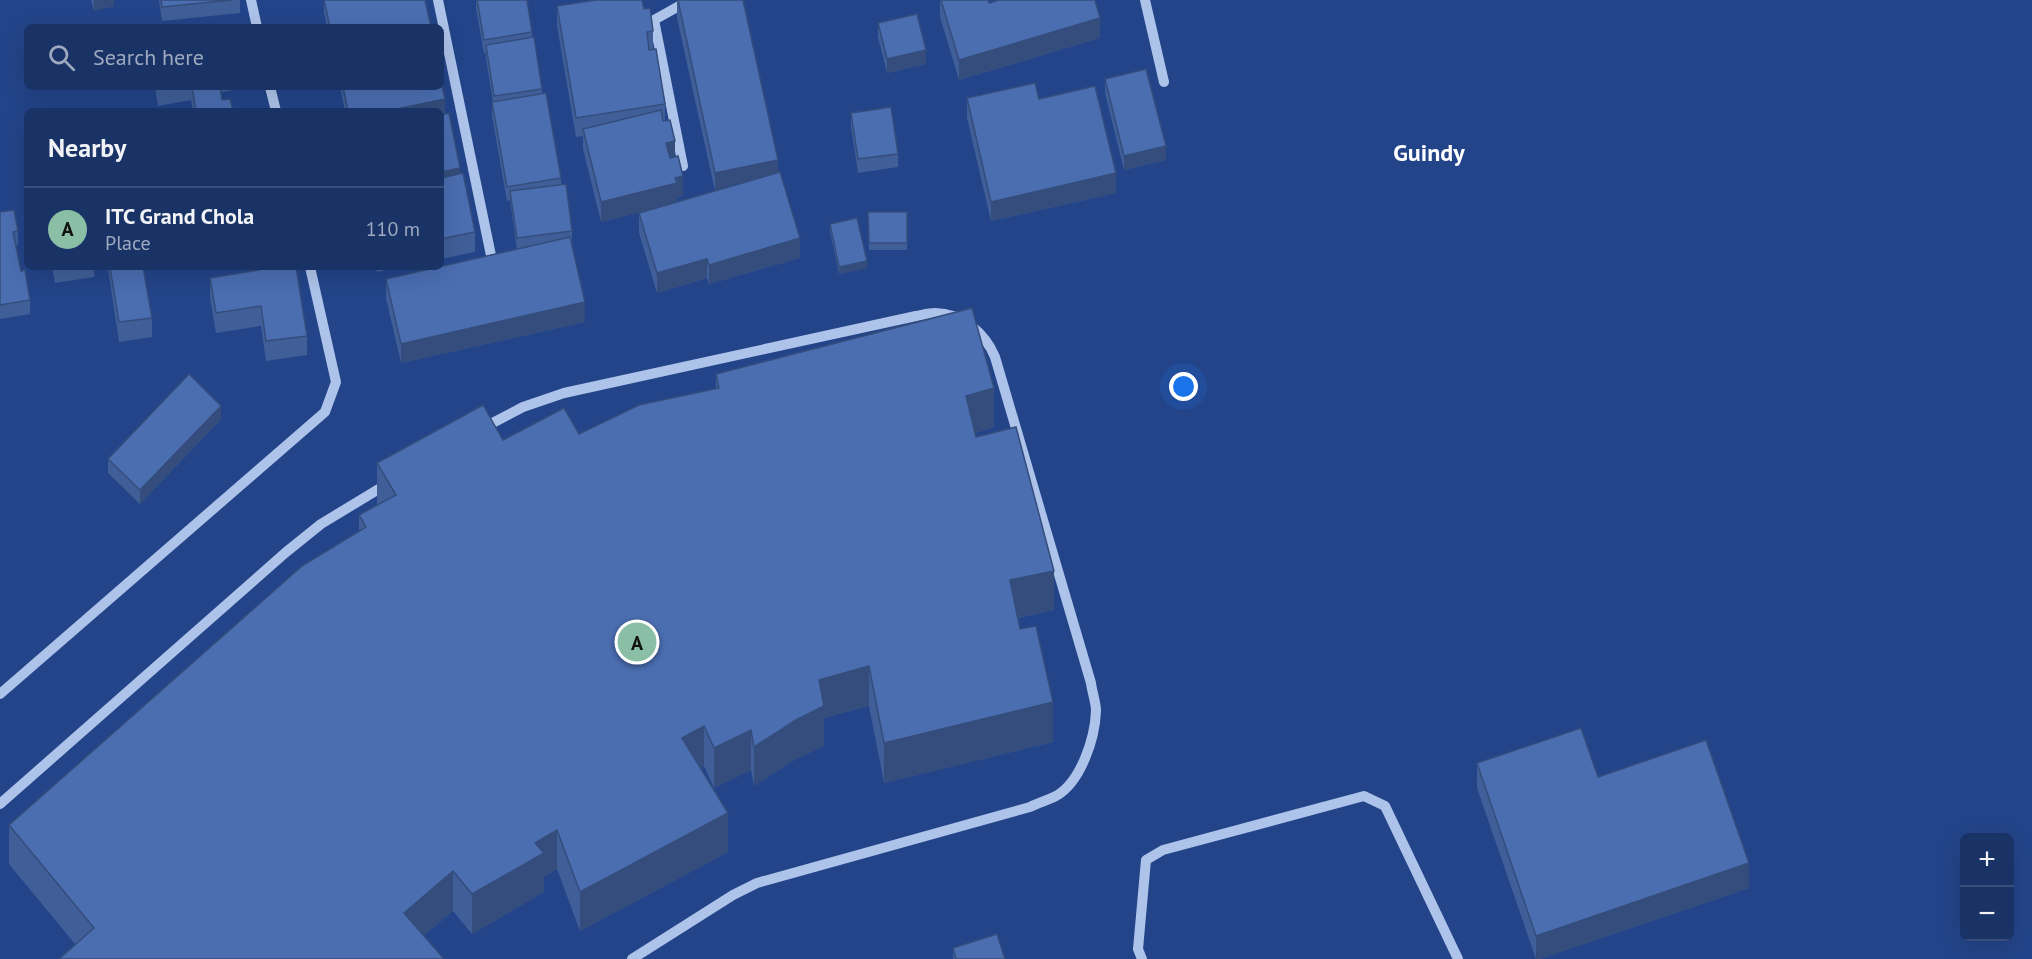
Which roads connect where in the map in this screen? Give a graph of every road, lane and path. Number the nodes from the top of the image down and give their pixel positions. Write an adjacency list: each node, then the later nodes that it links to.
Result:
1 (251, 0): 5 (lane)
2 (438, 0): 6 (lane)
3 (690, 0): 11 (lane)
4 (1145, 0): 8 (lane)
5 (256, 24)
6 (443, 24)
7 (444, 29): 12 (lane)
8 (1164, 82)
9 (271, 90): 10 (lane)
10 (275, 108)
11 (683, 166)
12 (493, 265)
13 (311, 270): 16 (lane)
14 (476, 432): 18 (lane)
15 (396, 479): 17 (lane)
16 (0, 694)
17 (0, 804)
18 (632, 959)
19 (1142, 959): 20 (lane)
20 (1458, 959)

